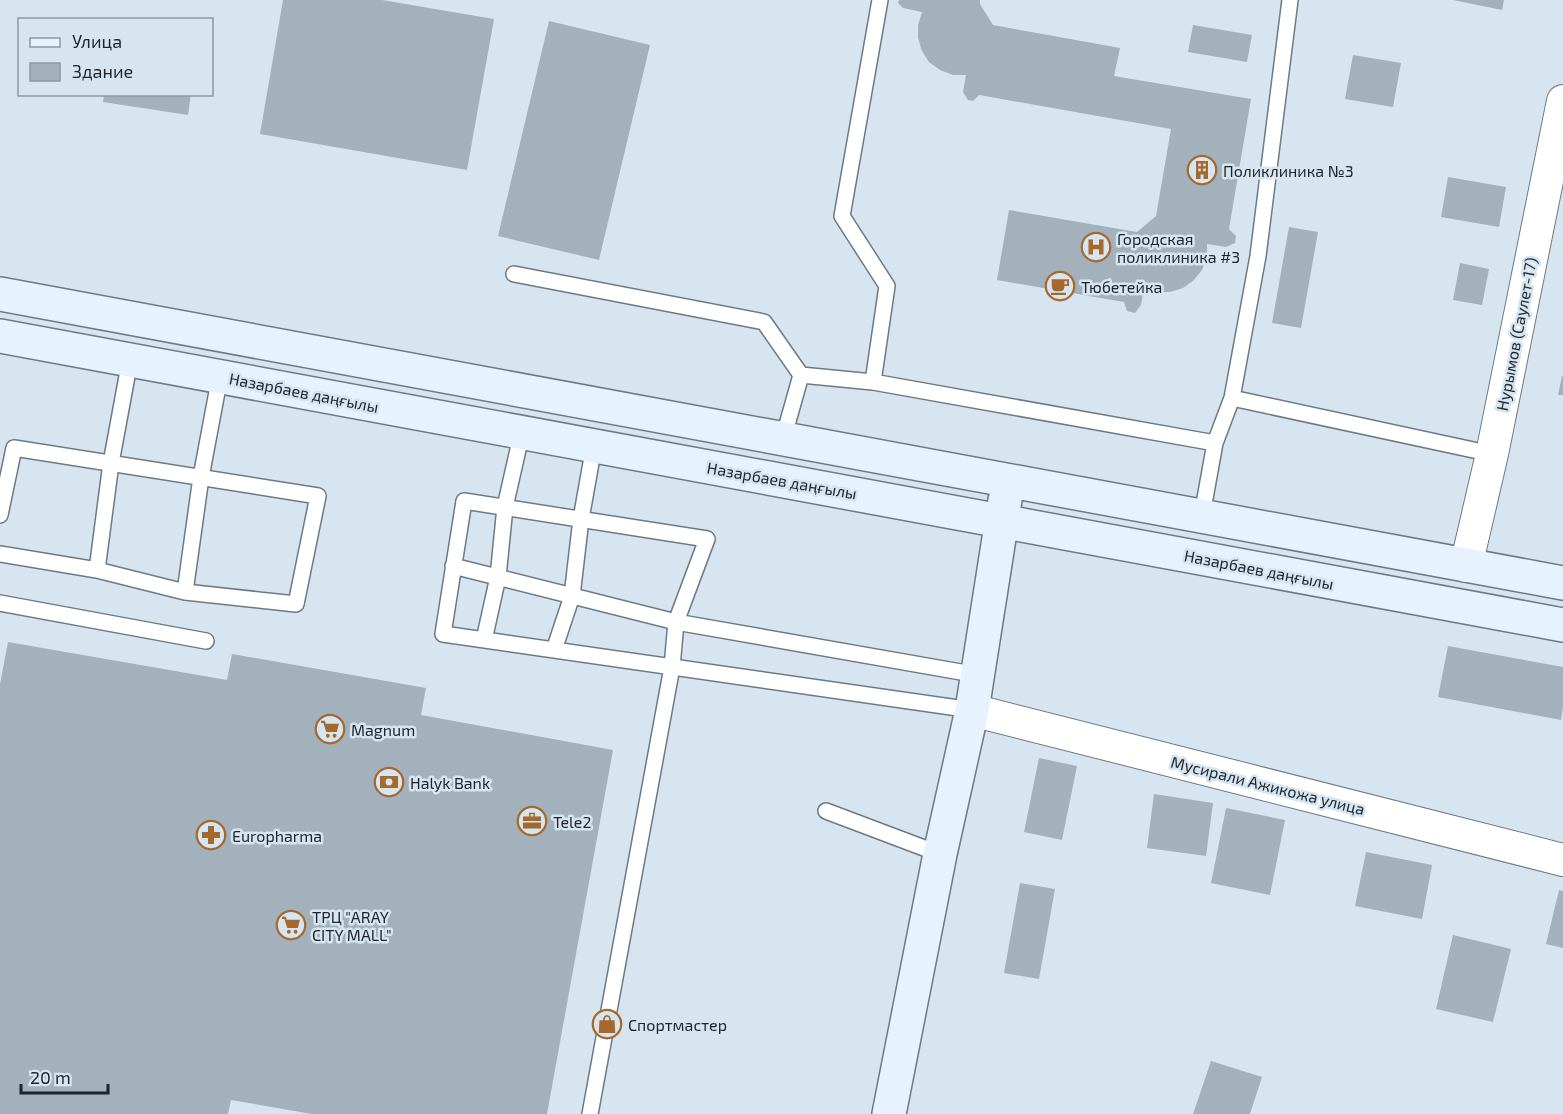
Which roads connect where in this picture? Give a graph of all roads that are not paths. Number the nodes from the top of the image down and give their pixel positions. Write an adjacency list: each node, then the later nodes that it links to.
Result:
1 (880, 0): 10 (lane)
2 (1290, 0): 11 (lane)
3 (1563, 101): 16 (street, Нурымов (Саулет-17))
4 (514, 274): 8 (lane)
5 (0, 294): 13 (main road)
6 (0, 336): 7 (main road, Назарбаев даңғылы)
7 (130, 360): 9 (main road, Назарбаев даңғылы); 17 (lane)
8 (801, 375): 10 (lane); 13 (lane)
9 (220, 376): 12 (main road, Назарбаев даңғылы); 18 (lane)
10 (873, 382): 14 (lane)
11 (1232, 398): 14 (lane); 16 (lane)
12 (522, 432): 15 (main road, Назарбаев даңғылы); 20 (lane)
13 (783, 439): 19 (main road)
14 (1215, 443): 22 (lane)
15 (594, 446): 23 (lane); 24 (main road, Назарбаев даңғылы)
16 (1492, 454): 27 (street, Нурымов (Саулет-17))
17 (111, 463): 18 (lane); 21 (lane); 28 (lane)
18 (201, 477): 31 (lane); 31 (lane)
19 (1008, 481): 22 (main road); 24 (main road)
20 (505, 507): 23 (lane); 26 (lane); 29 (lane)
21 (0, 515)
22 (1202, 515): 27 (main road)
23 (582, 519): 32 (lane); 34 (lane)
24 (1002, 521): 35 (main road, Назарбаев даңғылы); 40 (main road)
25 (0, 554): 28 (lane)
26 (453, 566): 29 (lane); 36 (lane)
27 (1466, 566): 30 (main road)
28 (97, 570): 31 (lane)
29 (498, 577): 32 (lane); 36 (lane)
30 (1563, 583)
31 (185, 592)
32 (572, 596): 34 (lane); 38 (lane)
33 (0, 603): 37 (lane)
34 (676, 622): 39 (lane); 40 (lane)
35 (1563, 625)
36 (484, 640): 38 (lane)
37 (206, 641)
38 (554, 650): 39 (lane)
39 (672, 667): 41 (lane); 45 (lane)
40 (978, 675): 41 (main road)
41 (972, 710): 43 (main road); 44 (street, Мусирали Ажикожа улица)
42 (826, 811): 43 (lane)
43 (940, 854): 46 (main road)
44 (1563, 860)
45 (590, 1114)
46 (889, 1114)

